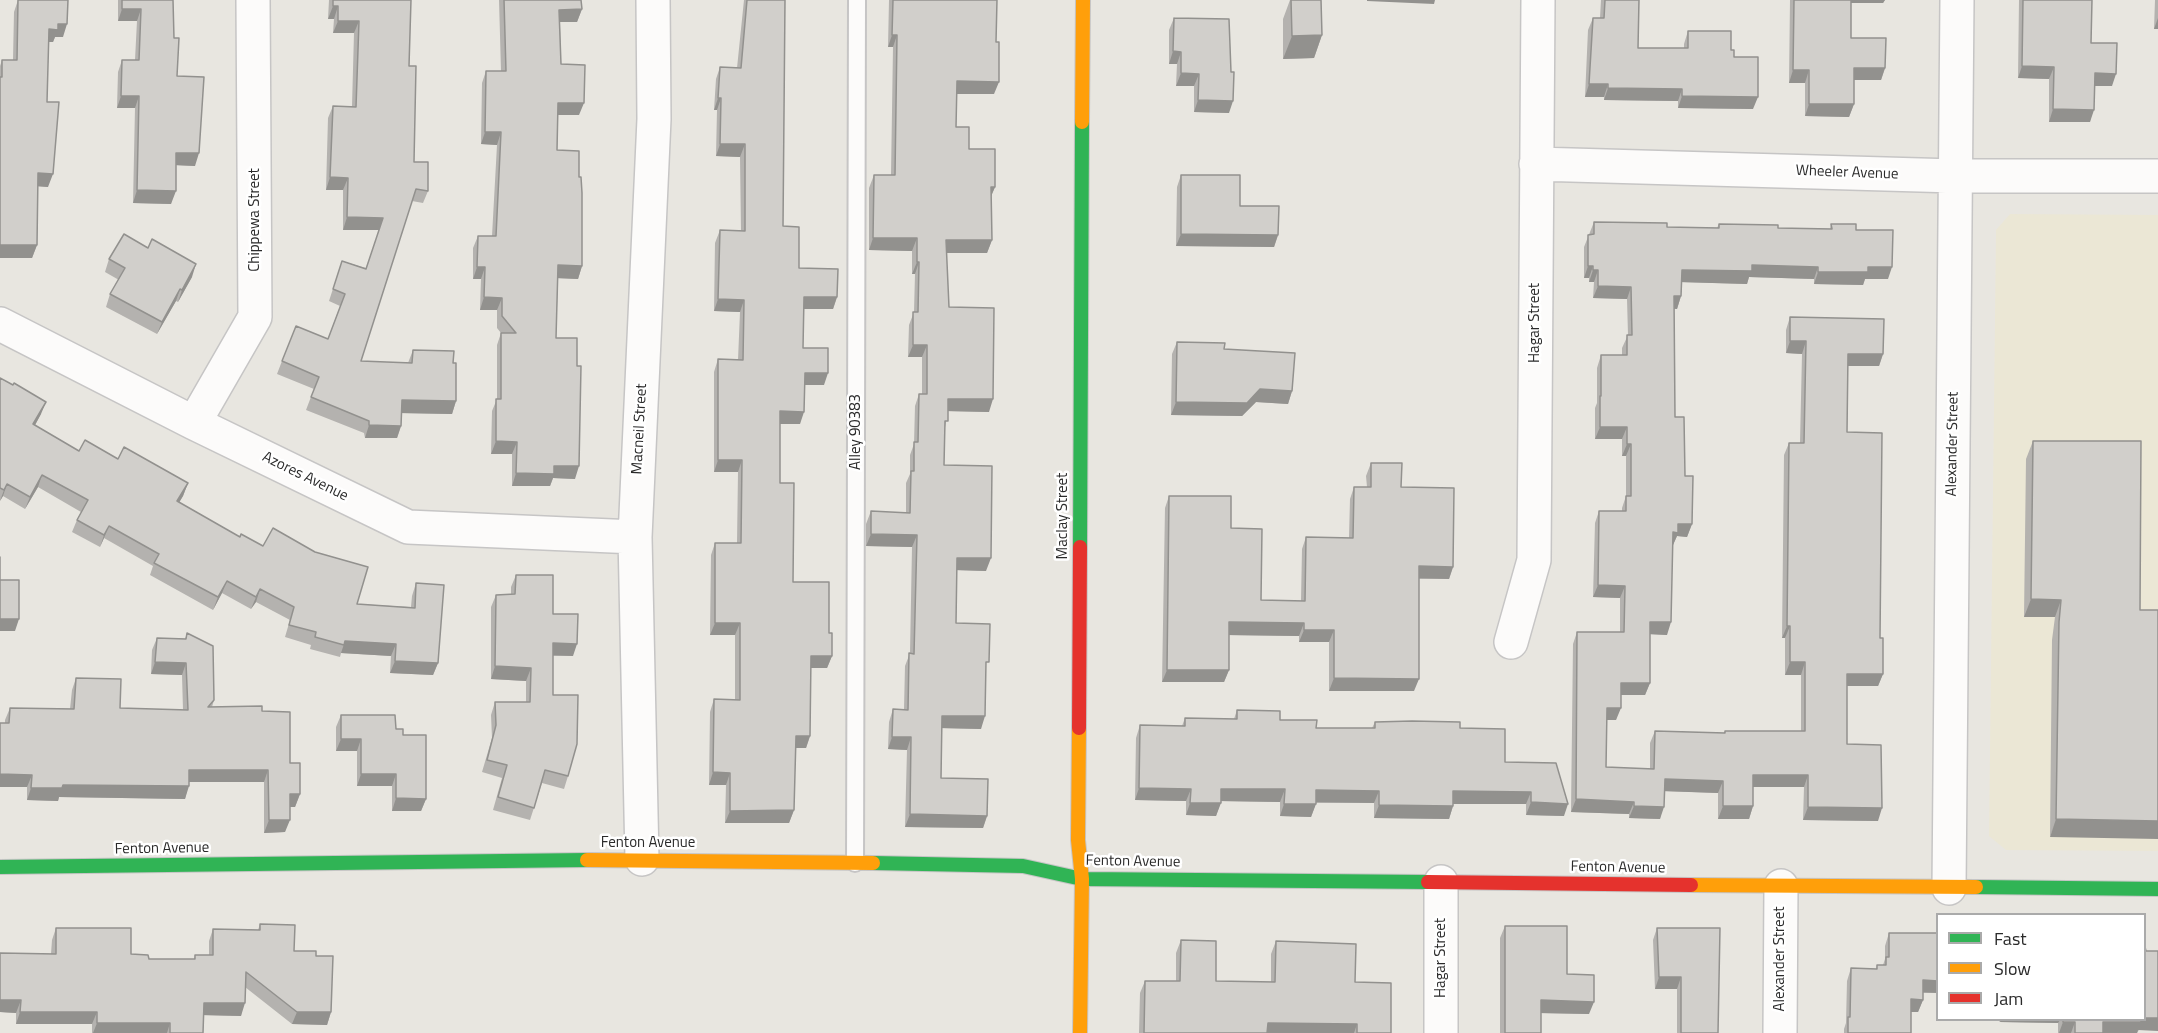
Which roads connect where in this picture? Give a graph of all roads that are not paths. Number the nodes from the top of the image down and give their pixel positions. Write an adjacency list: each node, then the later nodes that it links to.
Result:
1 (253, 0): 11 (street, Chippewa Street)
2 (653, 0): 12 (street, Macneil Street)
3 (857, 0): 15 (lane, Alley 90383)
4 (1083, 0): 17 (street, Maclay Street)
5 (1538, 0): 7 (street, Hagar Street)
6 (1957, 0): 8 (street, Alexander Street)
7 (1536, 164): 8 (street, Wheeler Avenue); 13 (street, Hagar Street)
8 (1955, 176): 9 (street, Wheeler Avenue); 20 (street, Alexander Street)
9 (2158, 176)
10 (0, 324): 11 (street, Azores Avenue)
11 (194, 423): 12 (street, Azores Avenue)
12 (635, 537): 14 (street, Macneil Street)
13 (1511, 642)
14 (642, 859): 15 (street, Fenton Avenue); 16 (street, Fenton Avenue)
15 (855, 863): 17 (street, Fenton Avenue)
16 (0, 867)
17 (1082, 879): 18 (street, Fenton Avenue); 22 (street, Maclay Street)
18 (1440, 882): 19 (street, Fenton Avenue); 23 (street, Hagar Street)
19 (1780, 886): 20 (street, Fenton Avenue); 24 (street, Alexander Street)
20 (1949, 888): 21 (street, Fenton Avenue)
21 (2158, 889)
22 (1080, 1033)
23 (1441, 1033)
24 (1780, 1033)

